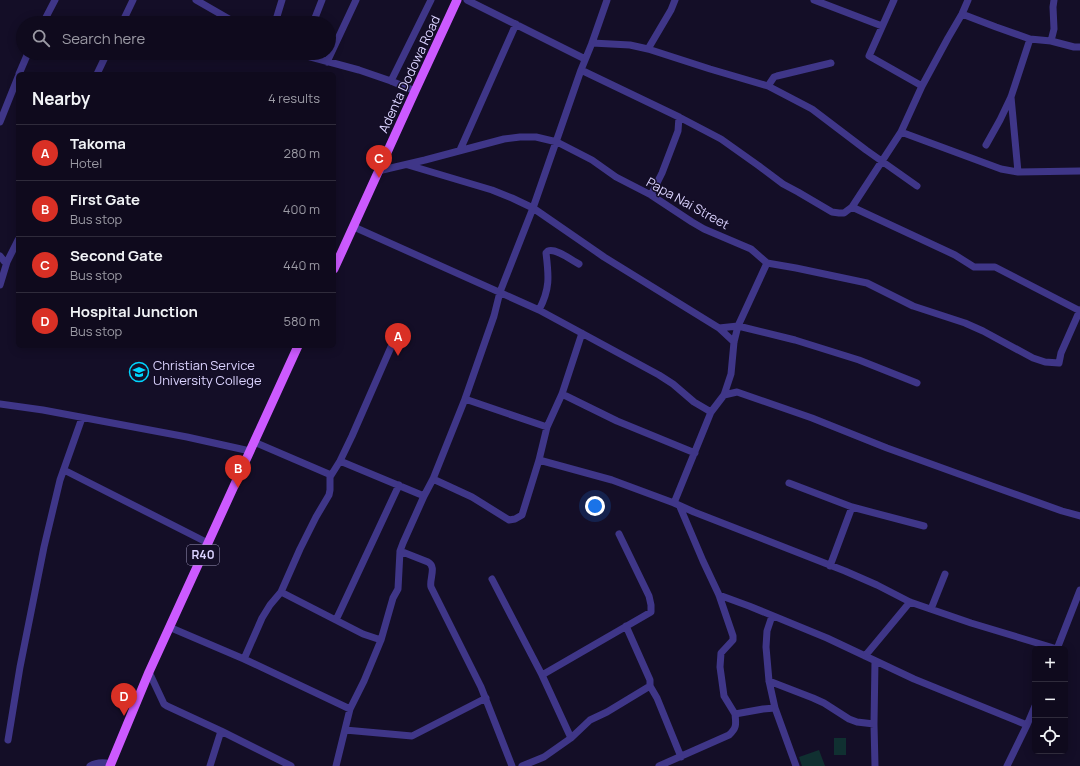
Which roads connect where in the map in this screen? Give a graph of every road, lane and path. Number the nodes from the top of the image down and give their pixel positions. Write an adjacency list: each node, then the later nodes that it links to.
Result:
1 (55, 0): 17 (street)
2 (133, 0): 18 (street)
3 (196, 0): 19 (street)
4 (282, 0): 20 (street)
5 (322, 0): 21 (street)
6 (356, 0): 26 (street)
7 (431, 0): 39 (street)
8 (457, 0): 43 (main road, Adenta Dodowa Road)
9 (468, 0): 22 (street)
10 (607, 0): 27 (street)
11 (675, 0): 29 (street)
12 (814, 0): 23 (street)
13 (894, 0): 23 (street)
14 (968, 0): 16 (street)
15 (1054, 0): 25 (street)
16 (962, 14): 24 (street); 42 (street)
17 (47, 16)
18 (125, 16)
19 (224, 16)
20 (277, 16)
21 (316, 16)
22 (516, 24): 30 (street); 52 (street)
23 (882, 26): 42 (street)
24 (1030, 39): 25 (street); 44 (street)
25 (1051, 41): 28 (street)
26 (336, 43)
27 (592, 43): 29 (street); 30 (street)
28 (1080, 47)
29 (648, 49): 41 (street)
30 (585, 59): 36 (street)
31 (25, 60): 37 (street)
32 (104, 60): 38 (street)
33 (320, 60): 34 (street)
34 (327, 62): 39 (street)
35 (832, 63): 41 (street)
36 (581, 70): 45 (street); 50 (street)
37 (20, 72)
38 (98, 72)
39 (391, 81): 43 (street)
40 (16, 82): 46 (street)
41 (768, 86): 53 (street)
42 (922, 86): 49 (street)
43 (415, 91): 55 (main road, Adenta Dodowa Road)
44 (1011, 97): 51 (street); 56 (street)
45 (679, 117): 47 (street); 48 (street)
46 (0, 122)
47 (691, 123): 48 (street); 60 (street)
48 (678, 131): 59 (street)
49 (901, 132): 53 (street); 56 (street)
50 (557, 142): 52 (street, Papa Nai Street); 59 (street, Papa Nai Street); 61 (street)
51 (986, 145)
52 (460, 150): 54 (street, Papa Nai Street)
53 (882, 161): 58 (street); 60 (street)
54 (406, 164): 55 (street, Papa Nai Street); 61 (street)
55 (378, 171): 62 (main road, Adenta Dodowa Road)
56 (1018, 172): 57 (street)
57 (1080, 172)
58 (916, 186)
59 (651, 196): 65 (street, Papa Nai Street)
60 (852, 207): 71 (street)
61 (534, 208): 69 (street); 73 (street)
62 (354, 227): 67 (main road, Adenta Dodowa Road); 69 (street)
63 (16, 243): 64 (street)
64 (3, 261): 68 (street)
65 (767, 263): 71 (street); 72 (street)
66 (579, 264): 70 (street)
67 (336, 265)
68 (0, 285)
69 (500, 292): 70 (street); 83 (street)
70 (539, 310): 75 (street)
71 (1080, 310)
72 (738, 326): 73 (street); 76 (street); 79 (street)
73 (719, 328): 76 (street)
74 (398, 331): 92 (street)
75 (582, 332): 81 (street); 85 (street)
76 (734, 342): 78 (street)
77 (297, 348): 88 (main road, R40)
78 (731, 374): 80 (street); 82 (street)
79 (917, 383)
80 (736, 392): 82 (street); 101 (street)
81 (562, 394): 87 (street); 90 (street)
82 (724, 395): 85 (street)
83 (465, 399): 87 (street); 95 (street)
84 (0, 404): 86 (street)
85 (711, 412): 90 (street)
86 (82, 418): 89 (street); 93 (street)
87 (547, 427): 91 (street)
88 (254, 442): 89 (main road, R40); 94 (street)
89 (250, 451): 104 (main road, R40)
90 (694, 453): 99 (street)
91 (539, 460): 95 (street); 99 (street)
92 (340, 461): 94 (street); 97 (street)
93 (64, 470): 104 (street); 138 (street)
94 (330, 475): 110 (street)
95 (433, 479): 98 (street)
96 (789, 483): 100 (street)
97 (399, 486): 98 (street); 115 (street)
98 (424, 496): 105 (street)
99 (677, 505): 106 (street); 111 (street)
100 (852, 507): 102 (street); 106 (street)
101 (1080, 516)
102 (924, 526)
103 (619, 534): 116 (street)
104 (208, 544): 117 (main road, R40)
105 (400, 551): 118 (street); 128 (street)
106 (830, 566): 112 (street)
107 (945, 574): 113 (street)
108 (492, 579): 125 (street)
109 (1080, 590): 120 (street)
110 (281, 592): 115 (street); 122 (street)
111 (719, 595): 114 (street); 132 (street)
112 (910, 602): 113 (street); 121 (street)
113 (931, 609): 119 (street)
114 (772, 616): 121 (street); 126 (street)
115 (336, 620): 118 (street)
116 (626, 626): 125 (street); 127 (street)
117 (169, 627): 122 (street); 124 (main road, R40)
118 (381, 640): 130 (street)
119 (1047, 646)
120 (1058, 646)
121 (865, 656): 123 (street)
122 (244, 659): 130 (street)
123 (875, 661): 133 (street); 134 (street)
124 (149, 672): 136 (street); 140 (main road, R40)
125 (542, 675): 137 (street)
126 (769, 681): 129 (street); 133 (street)
127 (650, 686): 137 (street); 139 (street)
128 (486, 698): 135 (street); 145 (street)
129 (775, 708): 132 (street); 148 (street)
130 (350, 709): 135 (street)
131 (1032, 713): 134 (street)
132 (735, 714): 139 (street)
133 (874, 724): 149 (street)
134 (1027, 725): 150 (street)
135 (345, 730): 144 (street)
136 (221, 731): 142 (street); 143 (street)
137 (571, 738): 146 (street)
138 (8, 740)
139 (681, 757): 147 (street)
140 (110, 765): 141 (street)
141 (90, 766)
142 (210, 766)
143 (290, 766)
144 (336, 766)
145 (512, 766)
146 (522, 766)
147 (659, 766)
148 (796, 766)
149 (875, 766)
150 (1007, 766)

